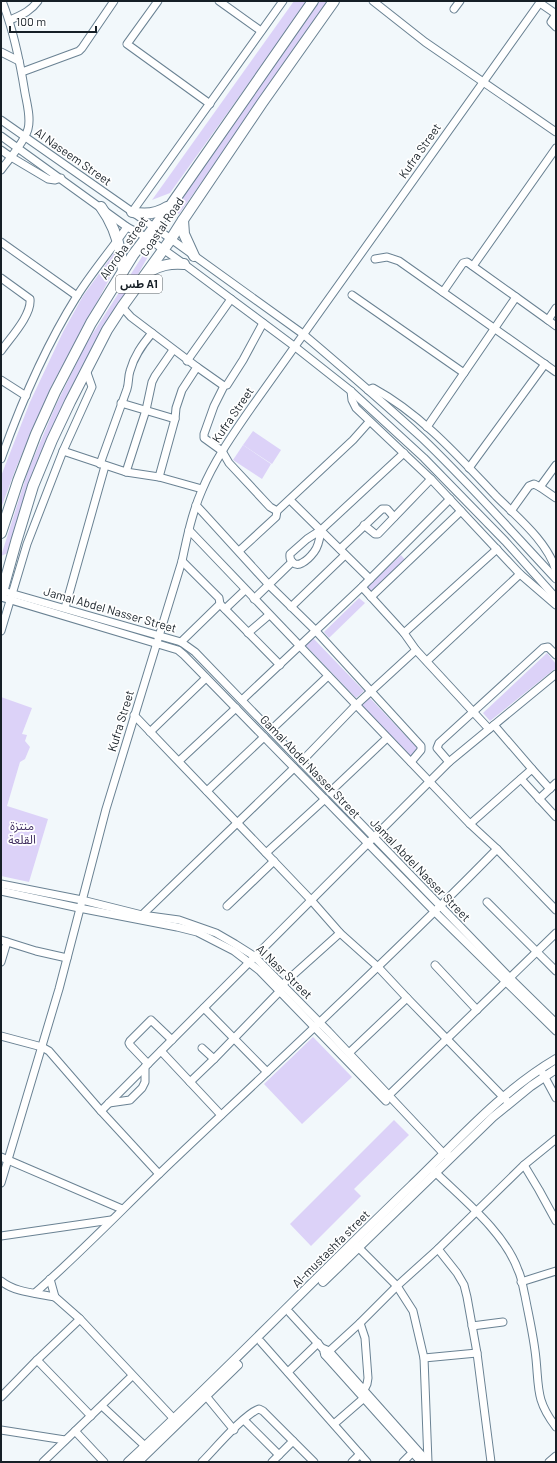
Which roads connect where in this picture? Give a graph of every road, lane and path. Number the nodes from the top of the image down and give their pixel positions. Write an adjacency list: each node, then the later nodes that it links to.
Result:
1 (2, 1): 14 (street)
2 (38, 1): 14 (street)
3 (114, 1): 19 (street)
4 (158, 1): 21 (street)
5 (219, 1): 16 (street)
6 (283, 1): 16 (street)
7 (313, 1): 32 (highway, Aloroba street / طس A1)
8 (334, 1): 35 (highway, Coastal Road / طس A1)
9 (373, 1): 20 (street)
10 (460, 1): 12 (street)
11 (540, 2): 13 (street); 20 (street, Kufra Street)
12 (454, 9)
13 (556, 14): 15 (street)
14 (10, 20): 18 (street)
15 (556, 27)
16 (261, 31): 21 (street)
17 (1, 52): 18 (street)
18 (19, 61): 19 (street)
19 (22, 72): 25 (street)
20 (483, 81): 23 (street); 62 (street, Kufra Street)
21 (210, 104): 34 (street)
22 (1, 120): 25 (street, Al Naseem Street)
23 (556, 132)
24 (1, 136): 26 (street, Al Naseem Street)
25 (25, 136): 26 (street); 34 (street, Al Naseem Street)
26 (17, 147): 29 (street); 31 (street, Al Naseem Street)
27 (556, 148): 46 (street)
28 (1, 150): 29 (street)
29 (11, 157): 30 (street); 31 (street)
30 (1, 170)
31 (61, 178): 33 (street, Al Naseem Street)
32 (171, 205): 34 (highway); 37 (highway, Aloroba street / طس A1)
33 (101, 207): 36 (street, Al Naseem Street); 39 (highway)
34 (132, 212): 37 (street, Al Naseem Street)
35 (183, 220): 40 (highway, Coastal Road / طس A1); 43 (highway)
36 (127, 227): 38 (street, Al Naseem Street); 39 (street)
37 (153, 227): 38 (highway, Aloroba street / طس A1); 40 (street, Al Naseem Street)
38 (146, 238): 42 (street, Al Naseem Street); 47 (highway, Aloroba street / طس A1)
39 (118, 240): 47 (highway); 52 (street)
40 (171, 240): 42 (highway, Coastal Road / طس A1); 43 (street, Al Naseem Street)
41 (1, 242): 52 (street)
42 (164, 250): 45 (street, Al Naseem Street); 48 (highway, Coastal Road / طس A1)
43 (194, 256): 62 (street, Al Naseem Street)
44 (375, 259): 50 (street)
45 (184, 264): 48 (highway); 54 (street, Al Naseem Street)
46 (473, 266): 50 (street); 53 (street)
47 (123, 271): 105 (highway, Aloroba street / طس A1)
48 (148, 272): 55 (highway, Coastal Road / طس A1)
49 (1, 278): 64 (street)
50 (443, 292): 60 (street)
51 (352, 295): 71 (street)
52 (77, 296): 76 (street)
53 (516, 297): 57 (street); 60 (street)
54 (231, 299): 58 (street, Al Naseem Street); 66 (street)
55 (122, 307): 61 (street); 69 (highway, Coastal Road / طس A1)
56 (556, 308): 57 (street)
57 (548, 320): 59 (street)
58 (263, 323): 63 (street, Al Naseem Street); 73 (street)
59 (556, 326)
60 (495, 329): 67 (street); 71 (street)
61 (152, 333): 65 (street); 77 (street)
62 (303, 334): 63 (street, Kufra Street); 74 (street, Al Naseem Street)
63 (294, 346): 75 (street, Al Naseem Street); 83 (street, Kufra Street)
64 (2, 348)
65 (173, 350): 66 (street); 78 (street)
66 (187, 361): 68 (street)
67 (544, 364): 70 (street); 88 (street)
68 (197, 367): 73 (street); 79 (street)
69 (86, 370): 82 (street); 112 (highway, Coastal Road / طس A1)
70 (556, 372)
71 (464, 373): 81 (street)
72 (1, 380): 76 (street)
73 (224, 386): 83 (street)
74 (368, 390): 81 (street); 116 (street, Al Naseem Street)
75 (351, 391): 80 (street); 122 (street, Al Naseem Street)
76 (26, 396): 85 (street)
77 (121, 403): 78 (street); 86 (street)
78 (146, 410): 79 (street); 89 (street)
79 (175, 419): 90 (street)
80 (369, 422): 84 (street); 96 (street)
81 (427, 427): 88 (street)
82 (63, 451): 86 (street); 120 (street)
83 (222, 452): 93 (street, Kufra Street); 98 (street)
84 (404, 453): 91 (street); 104 (street)
85 (1, 459)
86 (102, 465): 89 (street); 127 (street)
87 (556, 465): 92 (street)
88 (469, 468): 100 (street)
89 (126, 472): 90 (street)
90 (159, 477): 93 (street)
91 (431, 480): 95 (street); 101 (street)
92 (540, 487): 94 (street); 100 (street)
93 (202, 488): 97 (street, Kufra Street)
94 (556, 498)
95 (450, 499): 99 (street); 115 (street)
96 (290, 500): 98 (street); 104 (street)
97 (196, 505): 103 (street, Kufra Street); 108 (street)
98 (277, 511): 108 (street)
99 (461, 511): 107 (street); 121 (street)
100 (511, 511): 113 (street)
101 (394, 517): 102 (street); 102 (street)
102 (364, 526): 106 (street)
103 (189, 530): 110 (street, Kufra Street); 119 (street)
104 (321, 530): 106 (street); 111 (street); 111 (street)
105 (1, 534)
106 (340, 549): 109 (street)
107 (497, 549): 114 (street); 132 (street)
108 (239, 551): 117 (street)
109 (345, 555): 115 (street); 126 (street)
110 (182, 561): 125 (street); 133 (street, Kufra Street)
111 (292, 562): 117 (street)
112 (5, 566): 120 (highway, Coastal Road / طس A1)
113 (556, 571)
114 (520, 574): 124 (street); 139 (street)
115 (370, 579): 118 (street)
116 (556, 579)
117 (269, 585): 123 (street); 126 (street)
118 (362, 587): 121 (street); 130 (street)
119 (245, 590): 123 (street); 125 (street)
120 (5, 595): 127 (street, Jamal Abdel Nasser Street); 129 (street); 135 (street, Gamal Abdel Nasser Street)
121 (371, 597): 132 (street)
122 (556, 598)
123 (254, 599): 128 (street)
124 (556, 605)
125 (222, 607): 131 (street); 134 (street)
126 (291, 607): 130 (street)
127 (65, 608): 133 (street, Jamal Abdel Nasser Street)
128 (269, 615): 131 (street); 136 (street)
129 (1, 630)
130 (315, 630): 136 (street); 144 (street)
131 (248, 633): 140 (street)
132 (404, 633): 137 (street)
133 (159, 634): 134 (street, Jamal Abdel Nasser Street); 135 (street, Kufra Street)
134 (181, 642): 145 (street, Jamal Abdel Nasser Street)
135 (156, 645): 143 (street, Gamal Abdel Nasser Street); 149 (street, Kufra Street)
136 (300, 646): 140 (street); 142 (street)
137 (416, 650): 139 (street); 144 (street)
138 (556, 655): 148 (street)
139 (427, 661): 148 (street)
140 (280, 665): 145 (street)
141 (556, 674): 150 (street)
142 (328, 676): 146 (street); 151 (street)
143 (206, 678): 147 (street, Gamal Abdel Nasser Street); 152 (street)
144 (371, 690): 146 (street); 157 (street)
145 (242, 700): 151 (street, Jamal Abdel Nasser Street)
146 (356, 705): 154 (street); 156 (street)
147 (236, 708): 153 (street, Gamal Abdel Nasser Street); 155 (street)
148 (473, 711): 150 (street); 158 (street)
149 (134, 715): 152 (street); 178 (street, Kufra Street)
150 (491, 727): 158 (street); 160 (street)
151 (271, 730): 156 (street, Jamal Abdel Nasser Street)
152 (150, 732): 155 (street)
153 (264, 737): 159 (street, Gamal Abdel Nasser Street); 165 (street)
154 (387, 738): 157 (street); 166 (street)
155 (179, 761): 165 (street)
156 (301, 762): 166 (street, Jamal Abdel Nasser Street)
157 (411, 762): 162 (street)
158 (449, 762): 162 (street)
159 (294, 768): 167 (street, Gamal Abdel Nasser Street); 170 (street)
160 (532, 769): 161 (street); 164 (street)
161 (521, 779): 168 (street); 171 (street)
162 (430, 782): 171 (street); 172 (street)
163 (556, 783): 164 (street)
164 (550, 789): 168 (street)
165 (207, 791): 170 (street)
166 (330, 792): 172 (street, Jamal Abdel Nasser Street)
167 (325, 799): 172 (street, Gamal Abdel Nasser Street); 174 (street)
168 (539, 799): 169 (street)
169 (556, 818)
170 (237, 824): 174 (street); 185 (street)
171 (470, 824): 173 (street)
172 (372, 841): 179 (street); 183 (street, Jamal Abdel Nasser Street)
173 (497, 849): 183 (street); 184 (street)
174 (266, 853): 175 (street)
175 (274, 861): 179 (street); 181 (street)
176 (1, 884): 178 (street, Al Nasr Street)
177 (1, 890): 182 (street, Al Nasr Street)
178 (82, 900): 182 (street, Kufra Street); 185 (street, Al Nasr Street)
179 (311, 900): 186 (street); 191 (street)
180 (487, 902): 189 (street)
181 (227, 906)
182 (79, 908): 190 (street, Kufra Street); 191 (street, Al Nasr Street)
183 (438, 909): 194 (street); 196 (street, Jamal Abdel Nasser Street)
184 (556, 910)
185 (142, 915): 191 (street, Al Nasr Street)
186 (340, 932): 194 (street); 197 (street)
187 (556, 933): 189 (street)
188 (4, 941): 190 (street); 192 (street)
189 (537, 952): 195 (street); 196 (street)
190 (67, 958): 208 (street, Kufra Street)
191 (252, 959): 197 (street, Al Nasr Street); 199 (street)
192 (1, 962)
193 (435, 965): 200 (street)
194 (378, 967): 198 (street); 202 (street)
195 (556, 971)
196 (508, 980): 200 (street); 201 (street, Jamal Abdel Nasser Street); 203 (street)
197 (281, 988): 202 (street, Al Nasr Street); 205 (street)
198 (407, 998): 206 (street); 211 (street)
199 (204, 1008): 205 (street); 207 (street)
200 (478, 1010): 206 (street)
201 (556, 1023)
202 (318, 1025): 211 (street, Al Nasr Street); 217 (street); 218 (street, Al Nasr Street)
203 (556, 1031)
204 (1, 1036): 208 (street)
205 (234, 1038): 212 (street); 217 (street)
206 (447, 1039): 221 (street); 223 (street)
207 (172, 1040): 210 (street); 214 (street)
208 (42, 1047): 225 (street); 228 (street, Kufra Street)
209 (202, 1048): 212 (street)
210 (161, 1051): 214 (street); 220 (street)
211 (349, 1053): 218 (street, Al Nasr Street)
212 (214, 1059): 220 (street)
213 (556, 1059): 215 (main road, Al-mustashfa street)
214 (147, 1065): 224 (street); 224 (street)
215 (540, 1069): 219 (street); 223 (main road, Al-mustashfa street)
216 (556, 1069): 219 (main road, Al-mustashfa street)
217 (267, 1072): 226 (street)
218 (363, 1073): 221 (street, Al Nasr Street); 229 (street, Al Nasr Street)
219 (544, 1076): 222 (street); 223 (main road, Al-mustashfa street)
220 (190, 1082): 226 (street)
221 (388, 1096): 229 (street, Al Nasr Street)
222 (556, 1098)
223 (507, 1100): 229 (main road, Al-mustashfa street); 229 (main road, Al-mustashfa street)
224 (109, 1103): 225 (street)
225 (101, 1111): 232 (street)
226 (221, 1115): 232 (street)
227 (556, 1139): 230 (street)
228 (4, 1158): 233 (street, Kufra Street); 234 (street)
229 (443, 1158): 231 (main road, Al-mustashfa street)
230 (524, 1165): 235 (street); 237 (street)
231 (433, 1170): 235 (street); 239 (main road, Al-mustashfa street)
232 (159, 1174): 234 (street)
233 (1, 1183)
234 (122, 1209): 236 (street)
235 (475, 1212): 240 (street); 244 (street)
236 (111, 1220): 238 (street); 242 (street)
237 (556, 1221)
238 (1, 1236)
239 (356, 1245): 245 (street); 248 (main road, Al-mustashfa street); 266 (main road, Al-mustashfa street)
240 (438, 1249): 245 (street); 252 (street)
241 (556, 1271): 244 (street)
242 (50, 1279): 246 (street); 247 (street)
243 (1, 1281): 246 (street)
244 (522, 1282): 269 (street)
245 (397, 1286): 251 (street); 256 (street)
246 (35, 1293): 247 (street)
247 (55, 1297): 249 (street)
248 (290, 1313): 253 (main road, Al-mustashfa street); 254 (street)
249 (80, 1319): 257 (street); 259 (street)
250 (503, 1322): 252 (street)
251 (360, 1323): 254 (street); 260 (street)
252 (472, 1326): 255 (street)
253 (261, 1342): 258 (street); 261 (main road, Al-mustashfa street)
254 (324, 1350): 258 (street); 260 (street); 263 (street)
255 (477, 1353): 256 (street); 292 (street)
256 (424, 1358): 291 (street)
257 (37, 1360): 262 (street); 265 (street)
258 (288, 1372): 268 (street)
259 (132, 1376): 264 (street); 266 (street)
260 (364, 1390): 291 (street)
261 (206, 1396): 271 (street); 283 (main road, Al-mustashfa street)
262 (1, 1397)
263 (364, 1398): 268 (street); 276 (street)
264 (102, 1406): 265 (street); 275 (street)
265 (92, 1416): 272 (street)
266 (174, 1419): 275 (main road, Al-mustashfa street)
267 (244, 1420): 271 (street); 274 (street); 278 (street)
268 (334, 1424): 277 (street)
269 (556, 1427)
270 (1, 1430): 273 (street)
271 (234, 1430): 284 (street)
272 (75, 1431): 273 (street); 281 (street)
273 (65, 1440): 280 (street)
274 (293, 1441): 278 (street); 286 (street)
275 (145, 1446): 282 (main road, Al-mustashfa street)
276 (412, 1453): 289 (street); 290 (street)
277 (360, 1454): 287 (street); 288 (street)
278 (279, 1455): 285 (street)
279 (556, 1456): 293 (street)
280 (46, 1461)
281 (104, 1462)
282 (128, 1462)
283 (138, 1462)
284 (202, 1462)
285 (272, 1462)
286 (314, 1462)
287 (352, 1462)
288 (367, 1462)
289 (403, 1462)
290 (421, 1462)
291 (428, 1462)
292 (491, 1462)
293 (549, 1462)

